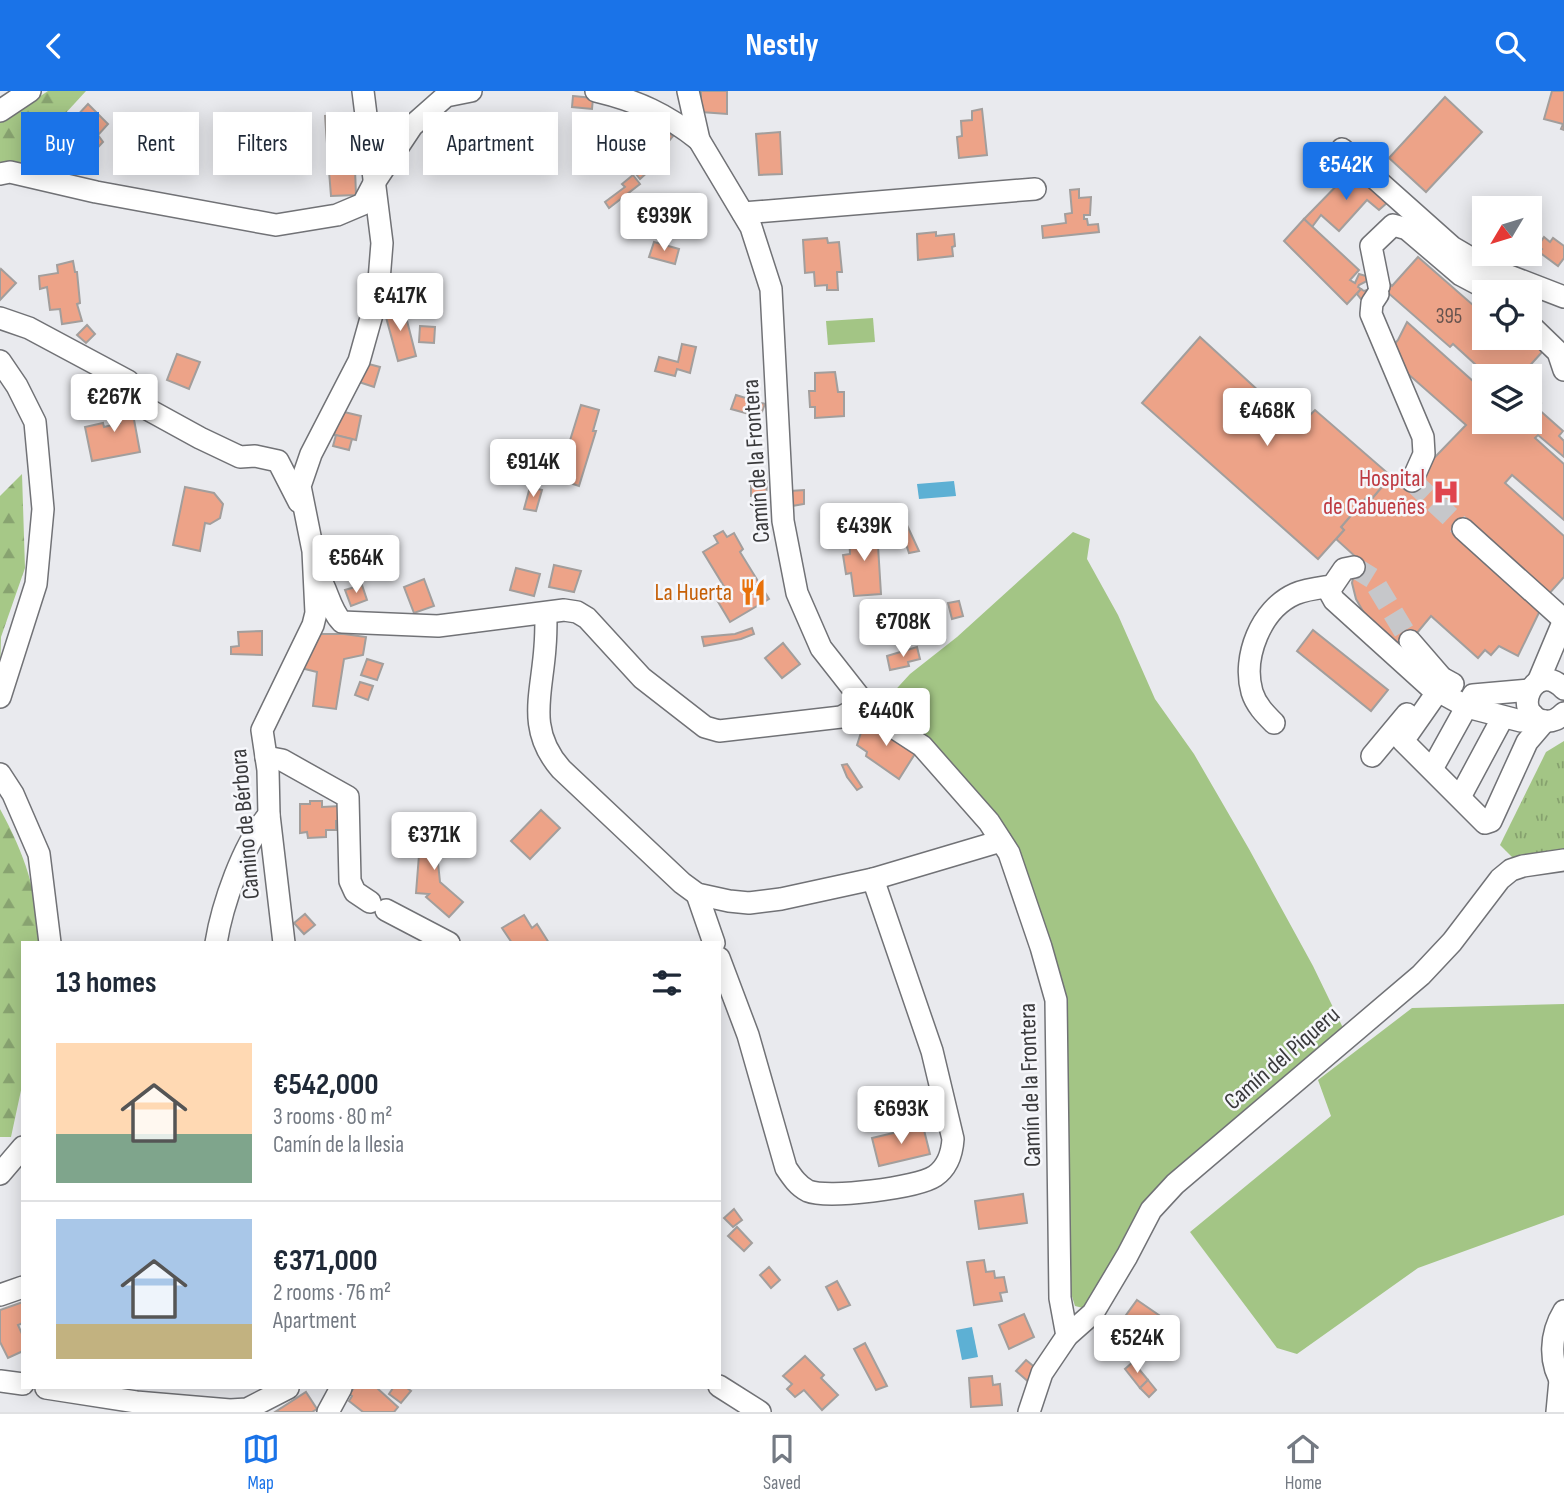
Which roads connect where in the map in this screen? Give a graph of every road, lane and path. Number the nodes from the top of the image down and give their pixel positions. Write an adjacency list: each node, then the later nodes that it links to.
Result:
1 (30, 91): 7 (street)
2 (363, 91): 11 (street, Camino de Bérbora)
3 (471, 91): 11 (street)
4 (596, 91): 6 (street)
5 (688, 91): 8 (street)
6 (627, 94): 8 (street)
7 (0, 111)
8 (699, 140): 13 (street, Camín de la Frontera)
9 (1342, 149): 15 (street)
10 (0, 174): 11 (street)
11 (374, 183): 21 (street, Camino de Bérbora)
12 (1035, 188): 13 (street)
13 (743, 213): 34 (street, Camín de la Frontera)
14 (1472, 281): 20 (street)
15 (1564, 297)
16 (0, 318): 21 (street)
17 (1542, 337): 19 (street)
18 (0, 361): 32 (street)
19 (1564, 370)
20 (1412, 481)
21 (306, 517): 24 (street, Camino de Bérbora)
22 (1463, 529): 27 (street)
23 (1354, 566): 25 (street)
24 (314, 569): 26 (street); 39 (street, Camino de Bérbora)
25 (1332, 586): 29 (street); 37 (street)
26 (546, 614): 34 (street); 47 (street)
27 (1564, 620): 30 (street)
28 (1410, 641): 29 (street)
29 (1436, 685): 33 (street); 38 (street); 40 (street)
30 (1534, 686): 31 (street); 33 (street); 36 (street)
31 (1564, 689)
32 (0, 697)
33 (1470, 701): 35 (street); 40 (street)
34 (865, 704): 44 (street, Camín de la Frontera)
35 (1503, 717): 36 (street); 42 (street)
36 (1552, 718): 42 (street)
37 (1274, 723)
38 (1371, 756)
39 (266, 757): 43 (street, Camino de Bérbora); 51 (street)
40 (1432, 769): 42 (street)
41 (0, 774): 48 (street)
42 (1460, 797)
43 (269, 815): 49 (street); 50 (street, Camino de Bérbora)
44 (1001, 841): 46 (street); 59 (street, Camín de la Frontera)
45 (1564, 860): 59 (street, Camín del Piqueru)
46 (873, 879): 47 (street); 53 (street)
47 (697, 894): 52 (street)
48 (50, 941)
49 (216, 941)
50 (284, 941)
51 (445, 941)
52 (713, 941)
53 (721, 963)
54 (21, 1149): 55 (street)
55 (0, 1174)
56 (21, 1288): 57 (street)
57 (0, 1295)
58 (1564, 1311): 61 (street)
59 (1067, 1336): 69 (street, Camín del Piqueru)
60 (0, 1381): 62 (street)
61 (1562, 1383): 70 (street)
62 (21, 1384)
63 (721, 1388): 68 (street)
64 (52, 1389): 65 (street)
65 (286, 1389)
66 (340, 1389): 67 (street)
67 (328, 1412)
68 (760, 1412)
69 (1029, 1412)
70 (1557, 1412)

